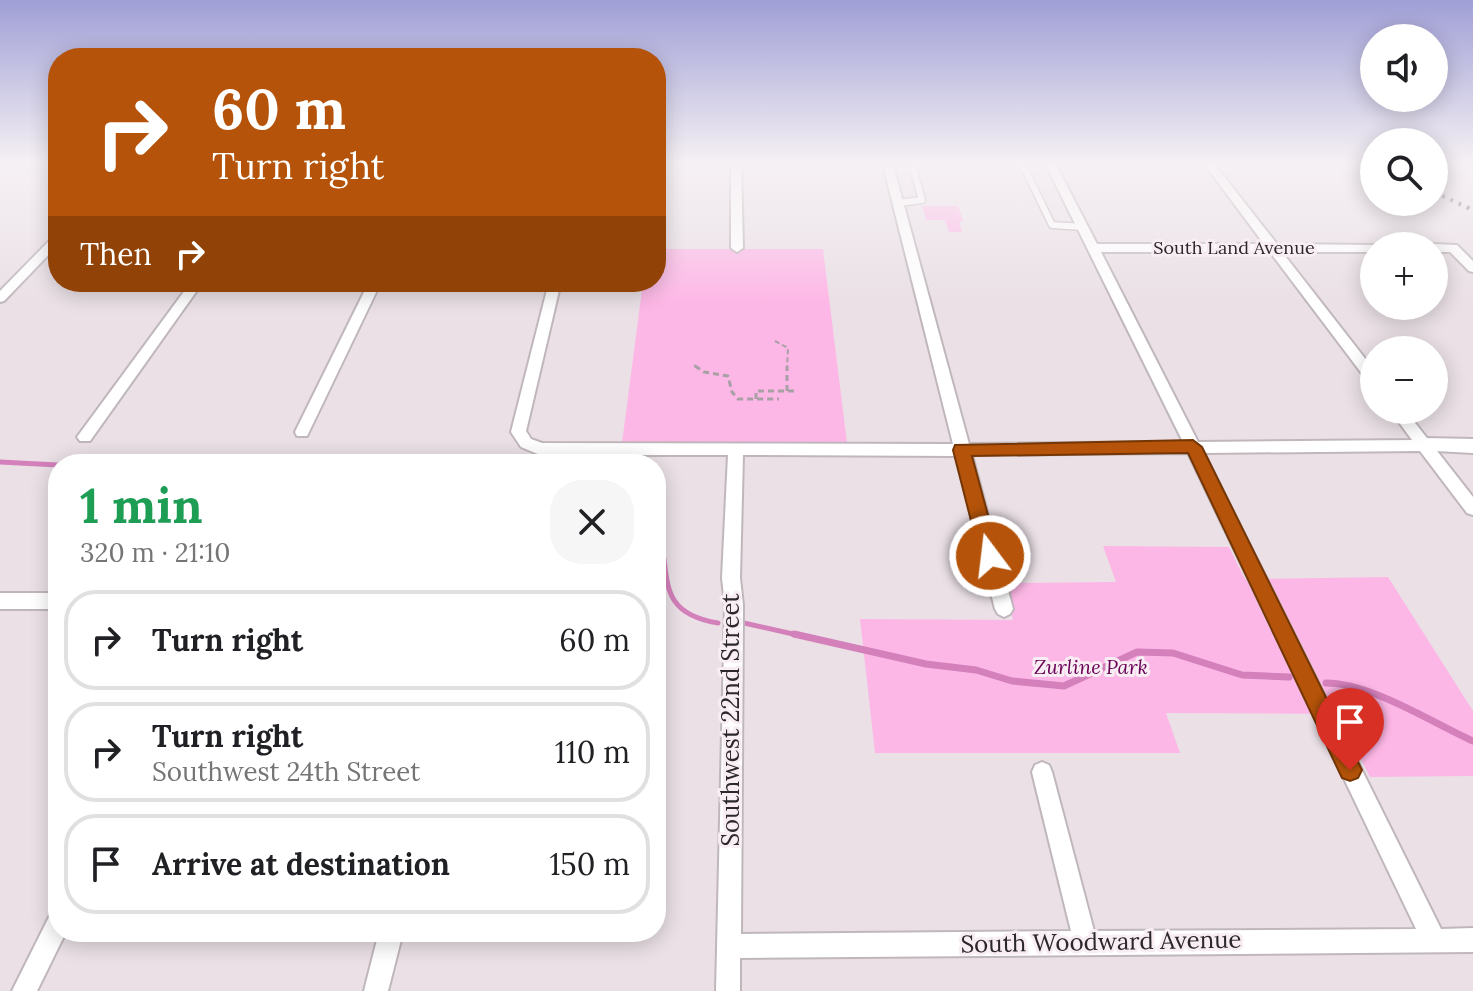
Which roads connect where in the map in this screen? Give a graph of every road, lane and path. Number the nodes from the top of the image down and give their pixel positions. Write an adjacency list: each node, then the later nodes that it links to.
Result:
1 (737, 211): 8 (street)
2 (900, 211): 32 (street)
3 (1045, 211): 6 (lane)
4 (1075, 211): 6 (street)
5 (1246, 211): 10 (street)
6 (1083, 227): 9 (street)
7 (48, 248): 17 (street)
8 (737, 248)
9 (1093, 248): 10 (street, South Land Avenue); 30 (street)
10 (1274, 248): 11 (street, South Land Avenue); 19 (street)
11 (1360, 248)
12 (1448, 248): 13 (street)
13 (1473, 268)
14 (190, 292): 27 (street)
15 (370, 292): 26 (street)
16 (553, 292): 31 (street)
17 (0, 298)
18 (775, 341): 21 (path)
19 (1360, 362)
20 (694, 365): 23 (path)
21 (787, 391): 22 (path); 23 (path)
22 (798, 391)
23 (756, 399): 24 (path)
24 (779, 399)
25 (1408, 424): 28 (street)
26 (302, 432)
27 (85, 437)
28 (1424, 445): 29 (street); 30 (street); 33 (street)
29 (1473, 446)
30 (1193, 447): 32 (street); 38 (street)
31 (736, 450): 32 (street); 43 (street, Southwest 22nd Street)
32 (961, 450): 36 (street)
33 (1473, 509)
34 (0, 601): 35 (street)
35 (48, 601)
36 (1004, 609)
37 (1042, 772): 42 (street)
38 (1434, 940): 39 (street, South Woodward Avenue); 42 (street, South Woodward Avenue)
39 (1473, 940)
40 (48, 942): 44 (street)
41 (388, 942): 45 (street)
42 (1085, 942): 43 (street, South Woodward Avenue)
43 (728, 946): 46 (street, Southwest 22nd Street)
44 (24, 991)
45 (376, 991)
46 (728, 991)

